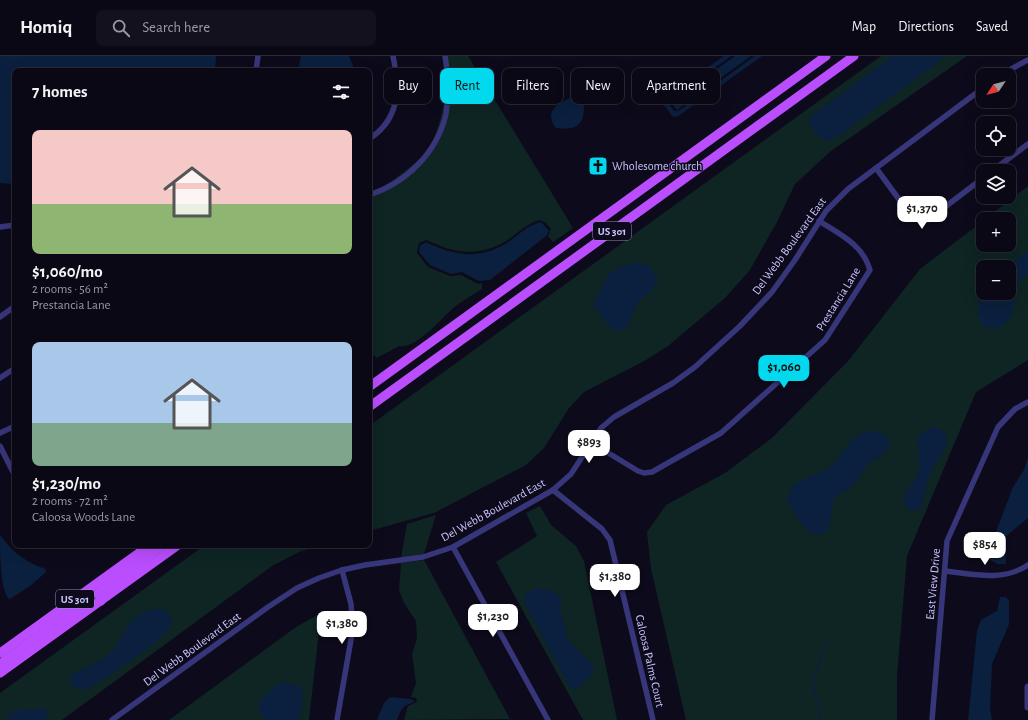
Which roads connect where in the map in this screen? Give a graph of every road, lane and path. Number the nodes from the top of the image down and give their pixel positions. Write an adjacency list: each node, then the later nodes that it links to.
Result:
1 (258, 56): 7 (street)
2 (392, 56): 10 (street)
3 (445, 56): 15 (street)
4 (826, 56): 23 (main road, US 301)
5 (854, 56): 25 (main road, US 301 / US 301)
6 (1028, 60): 8 (street)
7 (256, 68)
8 (1013, 68)
9 (976, 93): 13 (street, Del Webb Boulevard East)
10 (372, 137)
11 (1028, 144): 12 (street)
12 (1001, 164)
13 (876, 168): 14 (street); 16 (street, Del Webb Boulevard East)
14 (976, 183)
15 (372, 194)
16 (820, 221): 28 (street, Del Webb Boulevard East); 28 (street, Prestancia Lane)
17 (12, 225): 18 (street)
18 (0, 227)
19 (12, 308): 20 (street)
20 (0, 317)
21 (12, 370): 22 (street)
22 (0, 378)
23 (372, 386)
24 (1028, 402): 38 (street, East View Drive)
25 (372, 405)
26 (12, 427): 27 (street)
27 (0, 433)
28 (592, 443): 31 (street, Del Webb Boulevard East)
29 (0, 446): 30 (street)
30 (12, 470)
31 (553, 490): 32 (street, Del Webb Boulevard East); 49 (street, Caloosa Palms Court)
32 (453, 547): 37 (street, Del Webb Boulevard East); 48 (street)
33 (146, 548): 39 (main road, US 301)
34 (160, 548): 40 (main road)
35 (174, 548): 40 (main road, US 301 / US 301)
36 (1028, 565): 38 (street)
37 (342, 570): 46 (street, Del Webb Boulevard East); 47 (street)
38 (945, 572): 50 (street, East View Drive)
39 (79, 596): 41 (main road, US 301); 42 (main road)
40 (101, 601): 43 (main road, US 301 / US 301)
41 (0, 653)
42 (0, 670)
43 (0, 673)
44 (1028, 687): 45 (street)
45 (1028, 707)
46 (112, 720)
47 (337, 720)
48 (548, 720)
49 (652, 720)
50 (932, 720)

